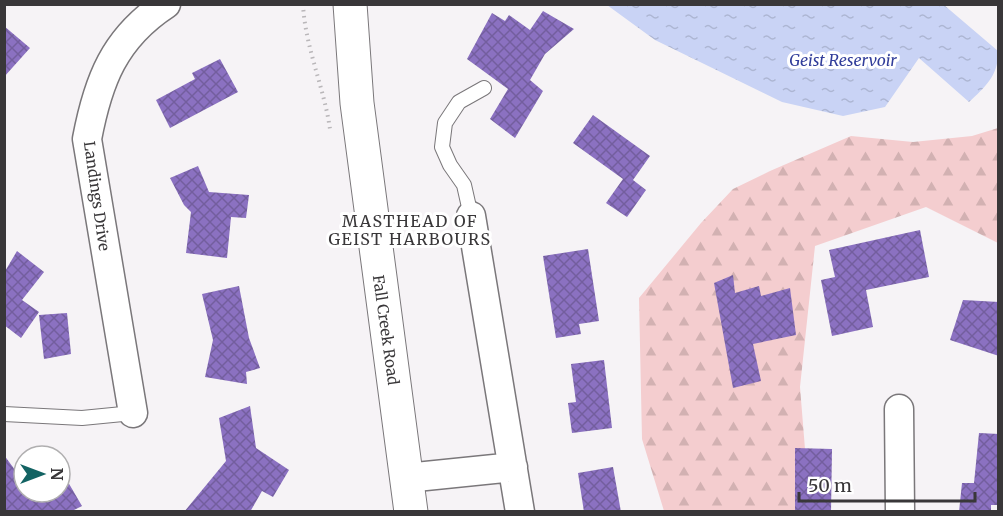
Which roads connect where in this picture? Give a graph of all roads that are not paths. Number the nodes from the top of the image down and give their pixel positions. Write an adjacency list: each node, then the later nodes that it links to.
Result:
1 (166, 4): 6 (street, Landings Drive)
2 (350, 4): 9 (main road, Fall Creek Road)
3 (484, 88): 4 (lane)
4 (471, 216): 8 (street)
5 (899, 409): 12 (street)
6 (133, 413): 7 (lane)
7 (4, 414)
8 (513, 467): 9 (street); 11 (street)
9 (406, 478): 10 (main road, Fall Creek Road)
10 (411, 512)
11 (520, 512)
12 (900, 512)

